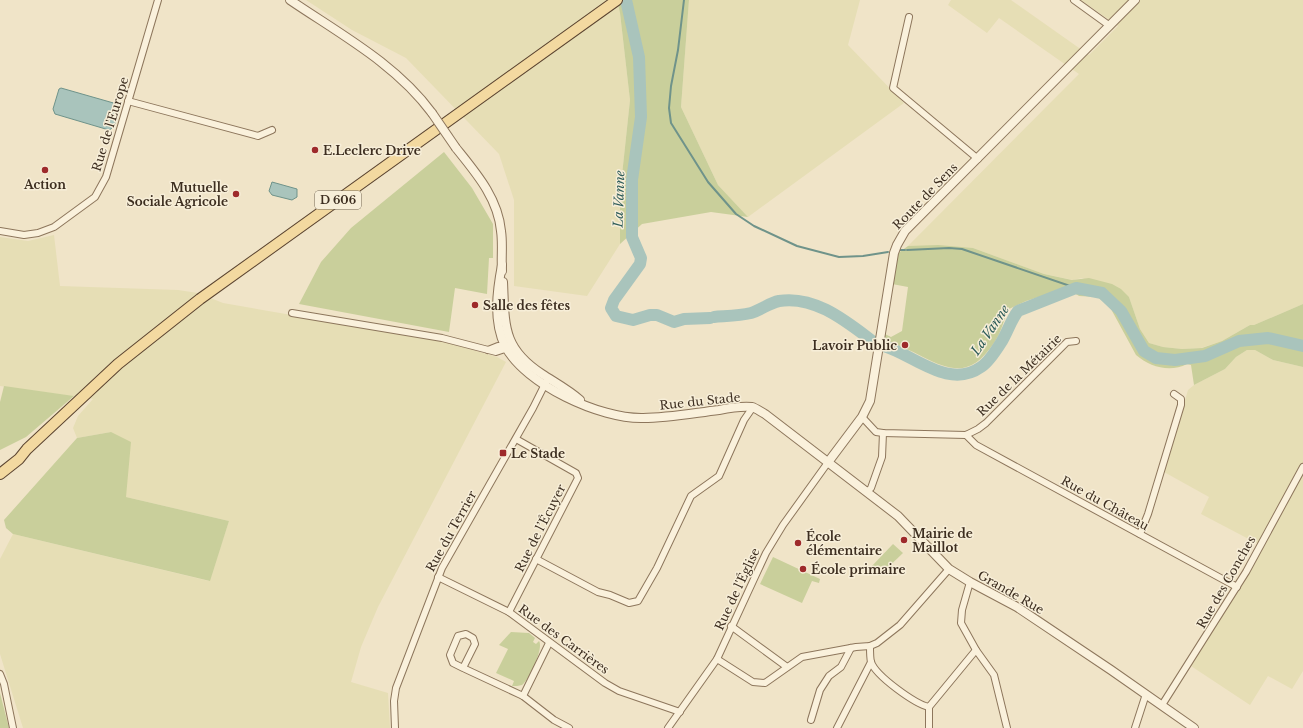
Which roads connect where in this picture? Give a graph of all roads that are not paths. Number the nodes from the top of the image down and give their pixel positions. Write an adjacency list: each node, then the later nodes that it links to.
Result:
1 (158, 0): 8 (street, Rue de l'Europe)
2 (290, 0): 14 (street, Rue du Stade, bridge)
3 (1074, 0): 7 (street)
4 (1135, 0): 7 (street, Route de Sens)
5 (616, 1): 22 (main road, D 606)
6 (909, 17): 10 (street)
7 (1110, 26): 10 (street, Route de Sens)
8 (128, 101): 9 (street); 11 (street, Rue de l'Europe)
9 (272, 130)
10 (978, 159): 18 (street, Route de Sens)
11 (0, 231)
12 (292, 313): 14 (street)
13 (1076, 341): 20 (street, Rue de la Métairie)
14 (509, 346): 15 (street, Rue du Stade)
15 (547, 381): 17 (street, Rue du Stade); 21 (street, Rue du Terrier)
16 (1174, 394): 28 (street)
17 (753, 407): 23 (street, Rue du Stade); 29 (street)
18 (862, 417): 19 (street); 23 (street, Route de Sens)
19 (883, 433): 20 (street); 27 (street)
20 (966, 435): 28 (street, Rue du Château)
21 (516, 439): 29 (street, Rue de l’Écuyer); 31 (street, Rue du Terrier)
22 (27, 449): 24 (main road, D 606); 26 (main road, D 606)
23 (829, 461): 27 (street, Grande Rue); 35 (street, Rue de l'Église)
24 (0, 466)
25 (1303, 467): 33 (street, Rue des Conches)
26 (0, 474)
27 (868, 492): 30 (street, Grande Rue)
28 (1140, 534): 33 (street, Rue du Château)
29 (536, 559): 34 (street, Rue de l’Écuyer)
30 (948, 568): 32 (street, Grande Rue); 37 (street)
31 (438, 577): 34 (street, Rue des Carrières); 52 (street, Rue du Terrier)
32 (970, 582): 39 (street); 45 (street, Grande Rue)
33 (1237, 587): 47 (street, Rue des Conches)
34 (509, 612): 36 (street, Rue des Carrières)
35 (731, 626): 40 (street, Rue de l'Église); 42 (street)
36 (549, 643): 46 (street); 49 (street, Rue des Carrières)
37 (870, 646): 38 (street); 41 (street)
38 (851, 648): 42 (street); 50 (street)
39 (976, 650): 48 (street); 57 (street)
40 (717, 659): 42 (street); 49 (street, Rue de l'Église)
41 (871, 662): 48 (street); 55 (street)
42 (787, 667)
43 (463, 668): 43 (street); 46 (street)
44 (0, 674): 51 (street)
45 (1146, 694): 47 (street, Grande Rue); 58 (street)
46 (523, 696): 53 (street)
47 (1162, 705): 59 (street, Grande Rue)
48 (929, 707): 56 (street)
49 (680, 712): 54 (street, Rue de l'Église)
50 (811, 720)
51 (13, 728)
52 (395, 728)
53 (569, 728)
54 (668, 728)
55 (837, 728)
56 (929, 728)
57 (1007, 728)
58 (1135, 728)
59 (1194, 728)

